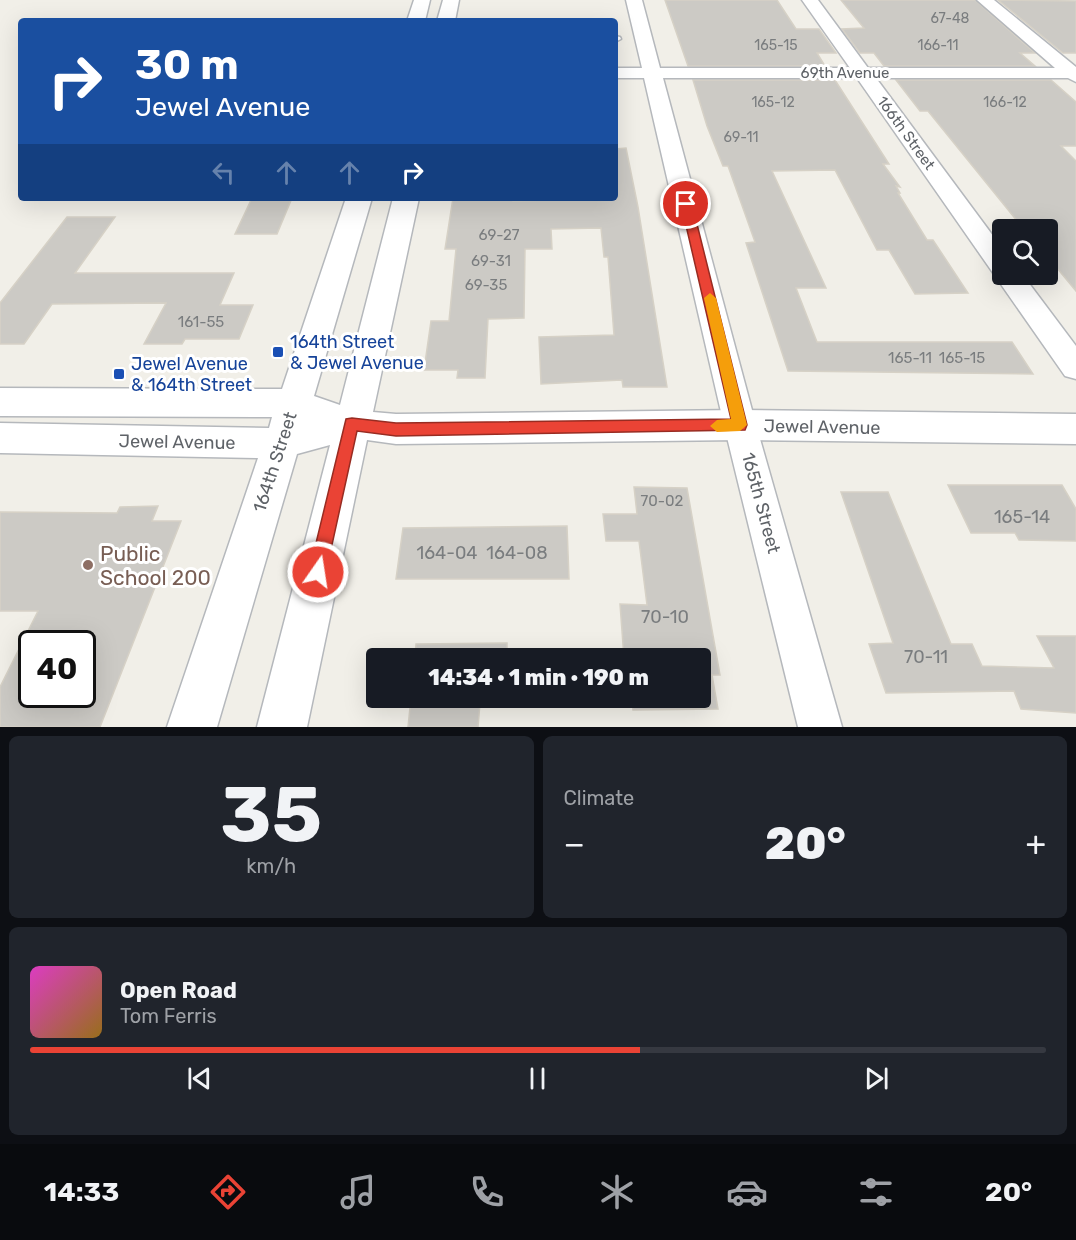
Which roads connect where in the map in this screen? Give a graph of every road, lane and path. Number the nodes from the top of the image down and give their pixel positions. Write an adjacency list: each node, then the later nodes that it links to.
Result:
1 (422, 0): 6 (street)
2 (452, 0): 7 (street)
3 (634, 0): 10 (street, 165th Street)
4 (810, 0): 9 (street, 166th Street)
5 (985, 0): 11 (street)
6 (417, 18)
7 (447, 18)
8 (618, 73): 10 (street, 69th Avenue)
9 (862, 73): 10 (street, 69th Avenue); 11 (street, 69th Avenue); 14 (street, 166th Street)
10 (653, 74): 20 (street, 165th Street)
11 (1074, 74)
12 (358, 201): 18 (street, 164th Street)
13 (405, 201): 19 (street)
14 (992, 252)
15 (1016, 285): 16 (street)
16 (1076, 368)
17 (0, 402): 18 (street, Jewel Avenue)
18 (295, 403): 19 (street, Jewel Avenue); 23 (street, 164th Street)
19 (352, 424): 20 (street, Jewel Avenue); 23 (street, Jewel Avenue); 25 (street)
20 (740, 425): 21 (street, Jewel Avenue); 26 (street, 165th Street)
21 (1076, 429)
22 (0, 438): 23 (street, Jewel Avenue)
23 (280, 443): 24 (street, 164th Street)
24 (192, 727)
25 (282, 727)
26 (820, 727)

